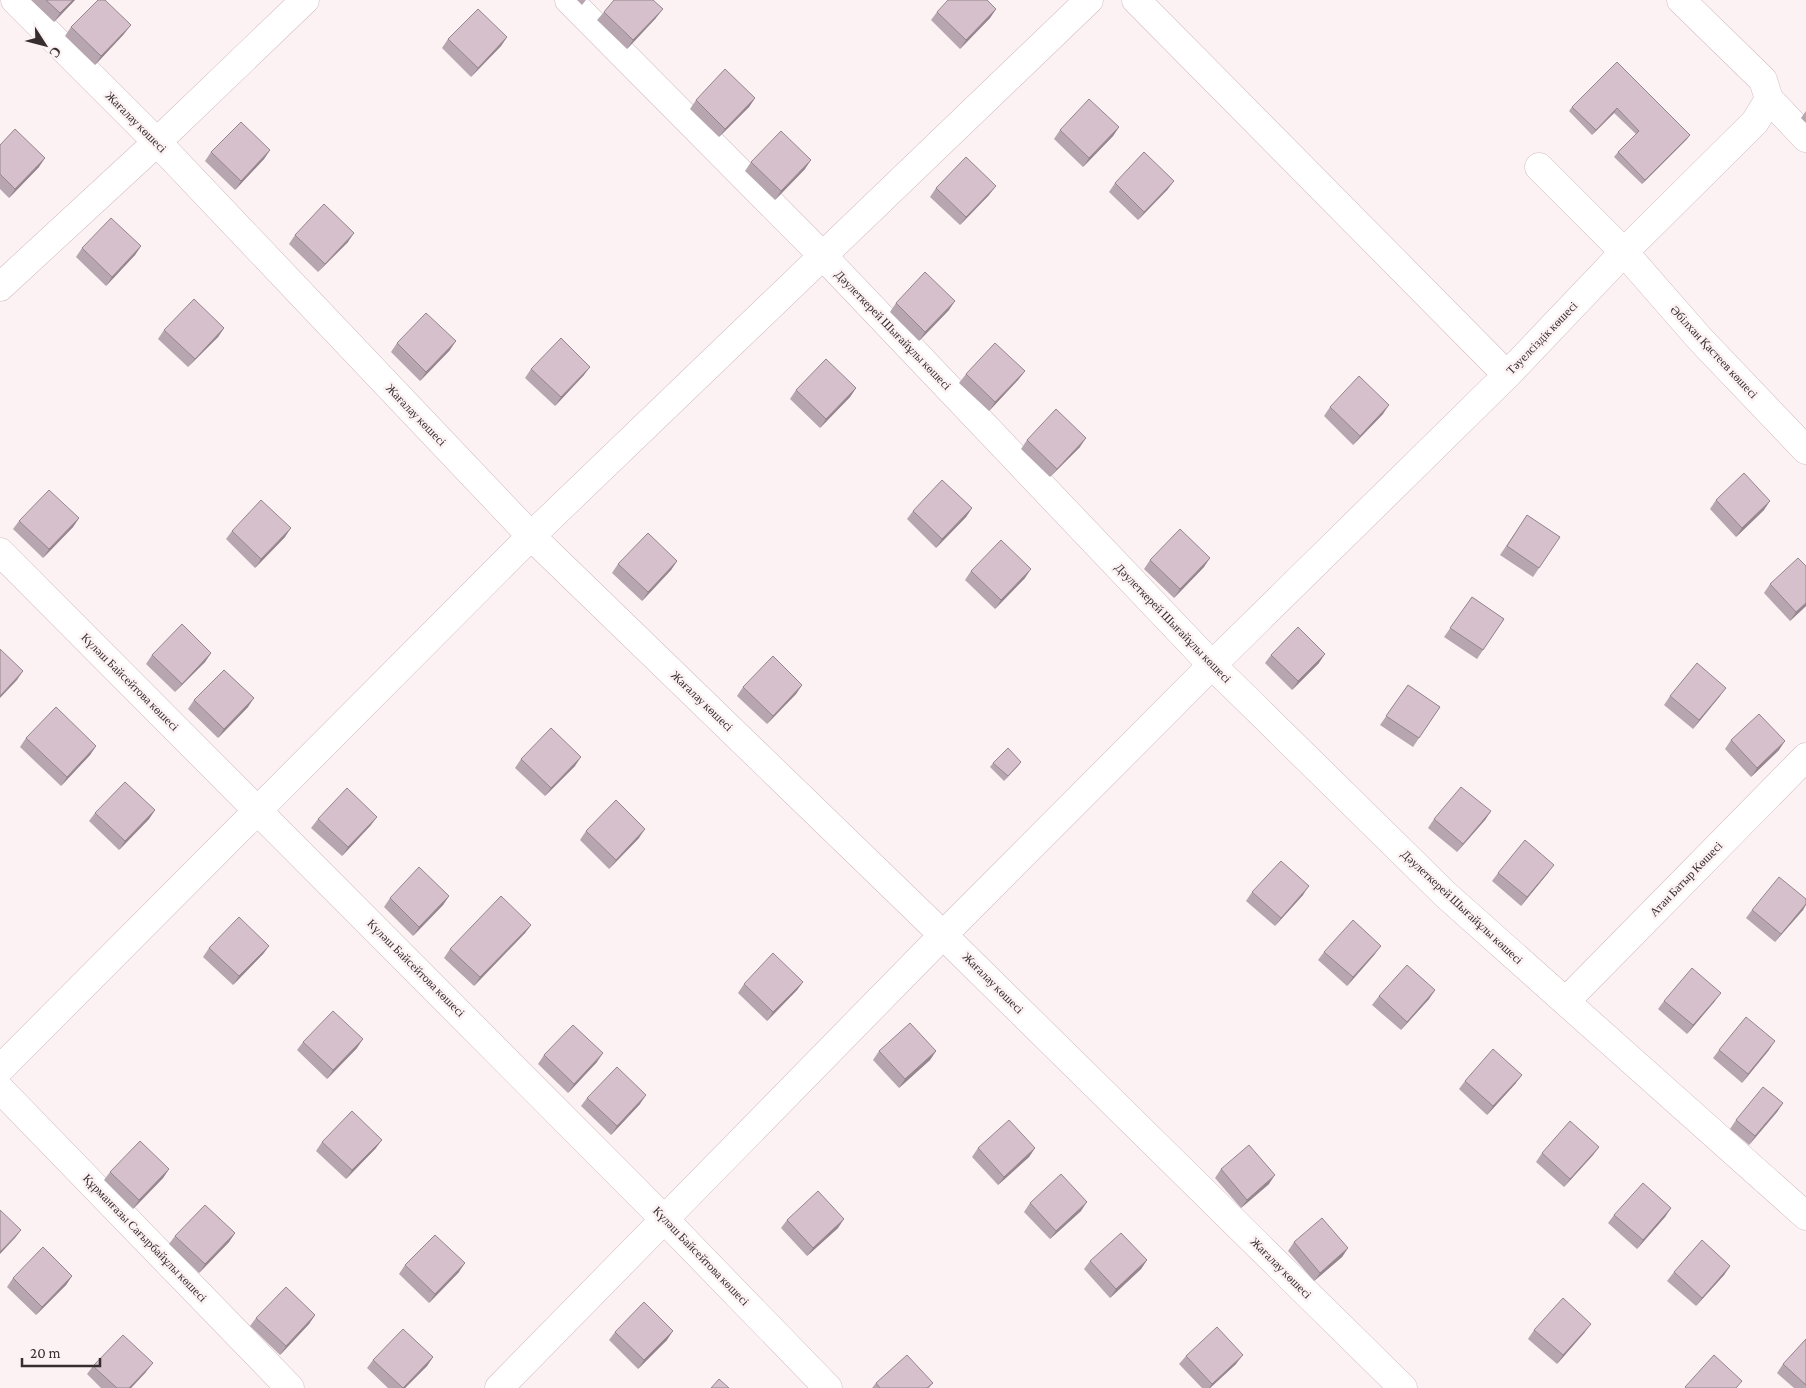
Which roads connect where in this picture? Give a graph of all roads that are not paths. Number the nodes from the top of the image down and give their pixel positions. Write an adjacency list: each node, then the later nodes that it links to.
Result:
1 (16, 0): 9 (street, Жағалау көшесі)
2 (305, 0): 9 (street)
3 (569, 0): 12 (street, Дәулеткерей Шығайұлы көшесі)
4 (1089, 0): 12 (street)
5 (1136, 0): 14 (street)
6 (1681, 0): 7 (street)
7 (1769, 99): 8 (street); 11 (street, Тәуелсіздік көшесі)
8 (1806, 138)
9 (157, 142): 13 (street); 16 (street, Жағалау көшесі)
10 (1539, 167): 11 (street, Әбілхан Қастеев көшесі)
11 (1624, 252): 14 (street, Тәуелсіздік көшесі); 15 (street, Әбілхан Қастеев көшесі)
12 (822, 255): 16 (street); 18 (street, Дәулеткерей Шығайұлы көшесі)
13 (0, 287)
14 (1507, 375): 18 (street, Тәуелсіздік көшесі)
15 (1806, 450)
16 (531, 536): 20 (street); 21 (street, Жағалау көшесі)
17 (0, 552): 20 (street, Күләш Байсейтова көшесі)
18 (1212, 665): 21 (street, Тәуелсіздік көшесі); 22 (street, Дәулеткерей Шығайұлы көшесі)
19 (1806, 757): 22 (street, Атан Батыр Көшесі)
20 (258, 809): 23 (street); 26 (street, Күләш Байсейтова көшесі)
21 (943, 935): 26 (street, Тәуелсіздік көшесі); 30 (street, Жағалау көшесі)
22 (1566, 1001): 25 (street, Дәулеткерей Шығайұлы көшесі)
23 (0, 1068)
24 (0, 1089): 27 (street, Құрманғазы Сағырбайұлы көшесі)
25 (1806, 1216)
26 (665, 1220): 28 (street, Тәуелсіздік көшесі); 29 (street, Күләш Байсейтова көшесі)
27 (290, 1388)
28 (499, 1388)
29 (828, 1388)
30 (1403, 1388)

